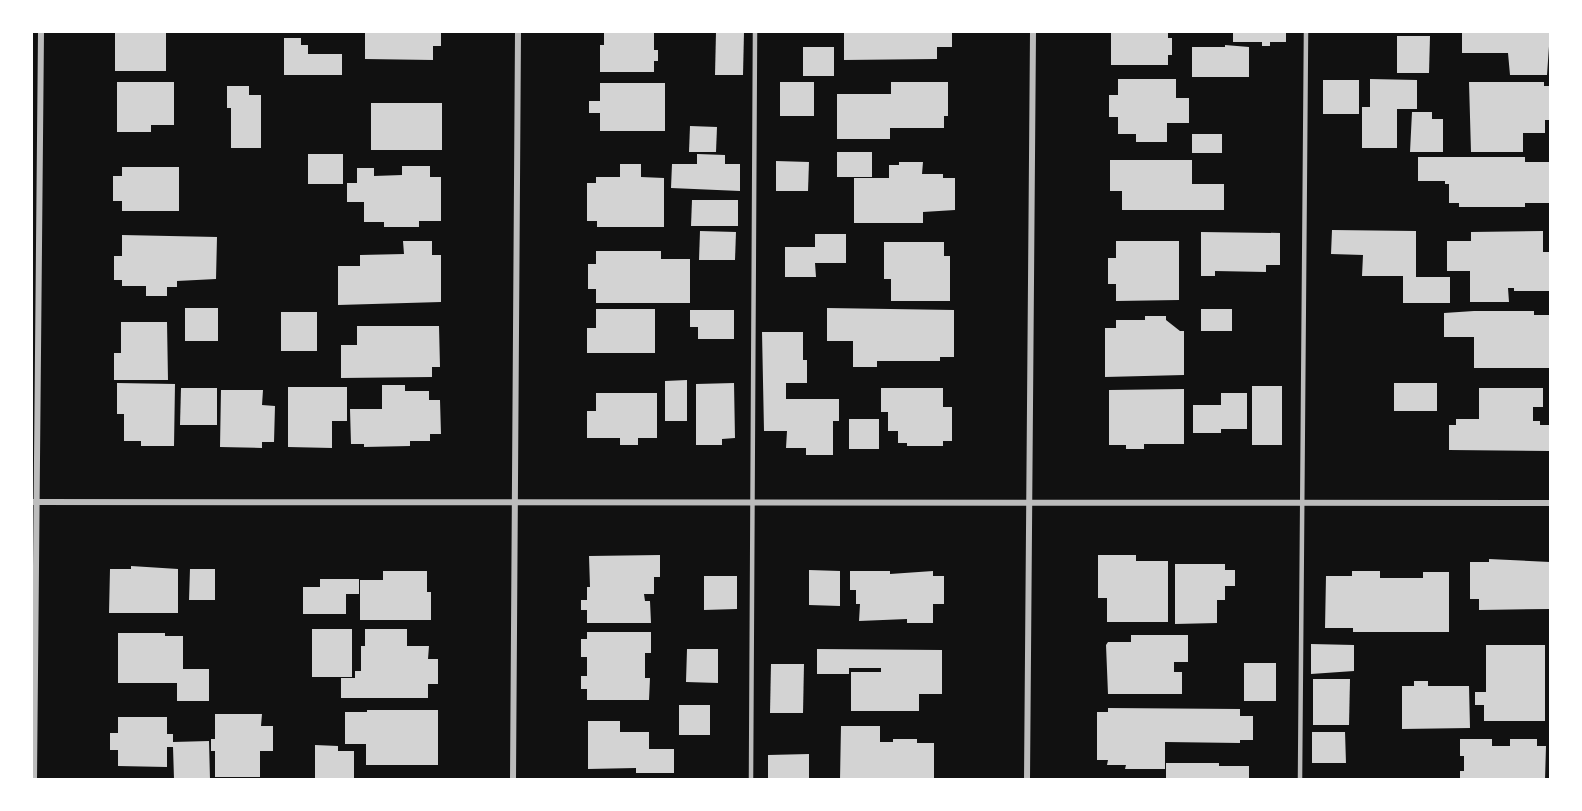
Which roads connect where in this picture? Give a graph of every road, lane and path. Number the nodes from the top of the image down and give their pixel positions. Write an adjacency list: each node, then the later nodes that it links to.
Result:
1 (41, 32): 6 (street)
2 (518, 32): 7 (street)
3 (755, 32): 8 (lane)
4 (1033, 32): 9 (street)
5 (1306, 32): 10 (lane)
6 (34, 502): 7 (street); 12 (street)
7 (515, 503): 8 (street); 13 (street)
8 (753, 503): 9 (street); 14 (lane)
9 (1029, 503): 10 (street); 15 (street)
10 (1303, 503): 11 (street); 16 (lane)
11 (1551, 503)
12 (34, 780)
13 (513, 780)
14 (751, 780)
15 (1027, 780)
16 (1299, 780)

